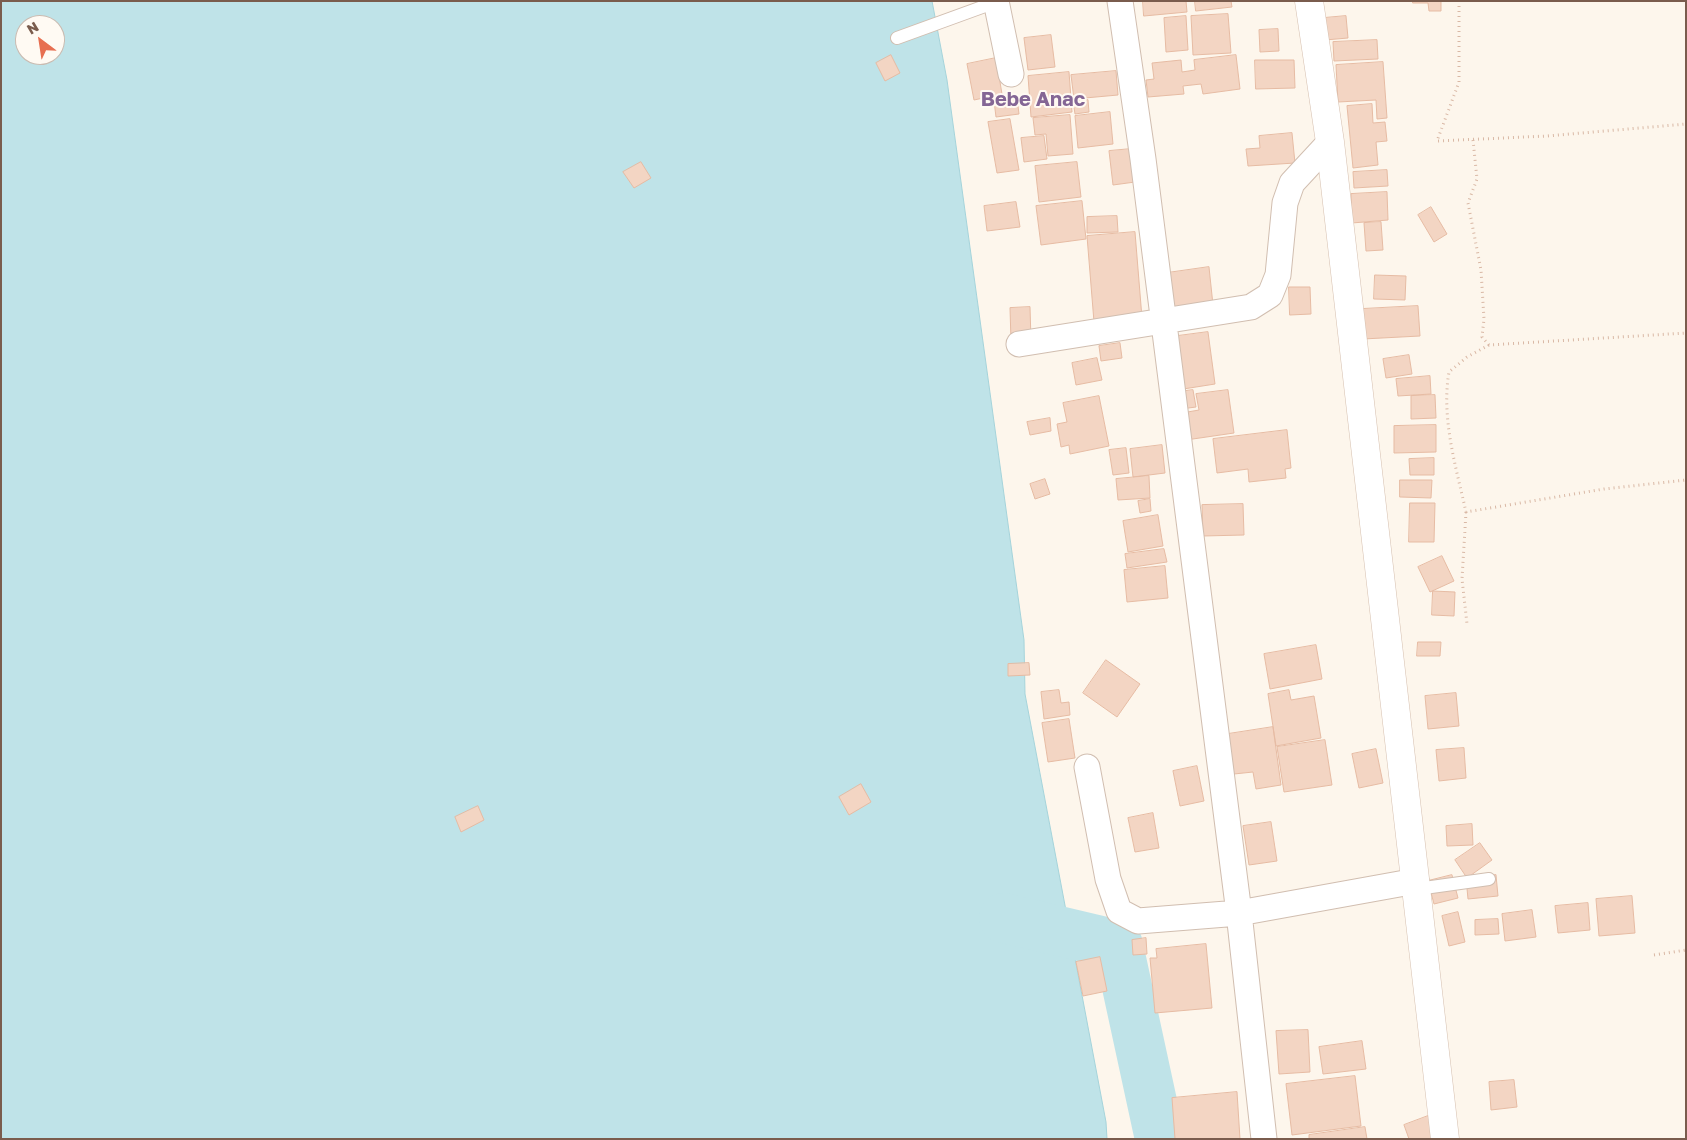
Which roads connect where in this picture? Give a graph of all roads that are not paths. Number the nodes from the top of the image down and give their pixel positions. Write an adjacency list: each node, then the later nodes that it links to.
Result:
1 (996, 1): 4 (lane); 5 (street)
2 (1120, 1): 7 (street)
3 (1310, 1): 6 (street)
4 (897, 38)
5 (1010, 74)
6 (1330, 142): 7 (street); 11 (street)
7 (1162, 322): 8 (street); 12 (street)
8 (1019, 344)
9 (1087, 767): 12 (street)
10 (1490, 879): 11 (lane)
11 (1417, 885): 12 (street); 14 (street)
12 (1238, 913): 13 (street)
13 (1264, 1139)
14 (1445, 1139)

